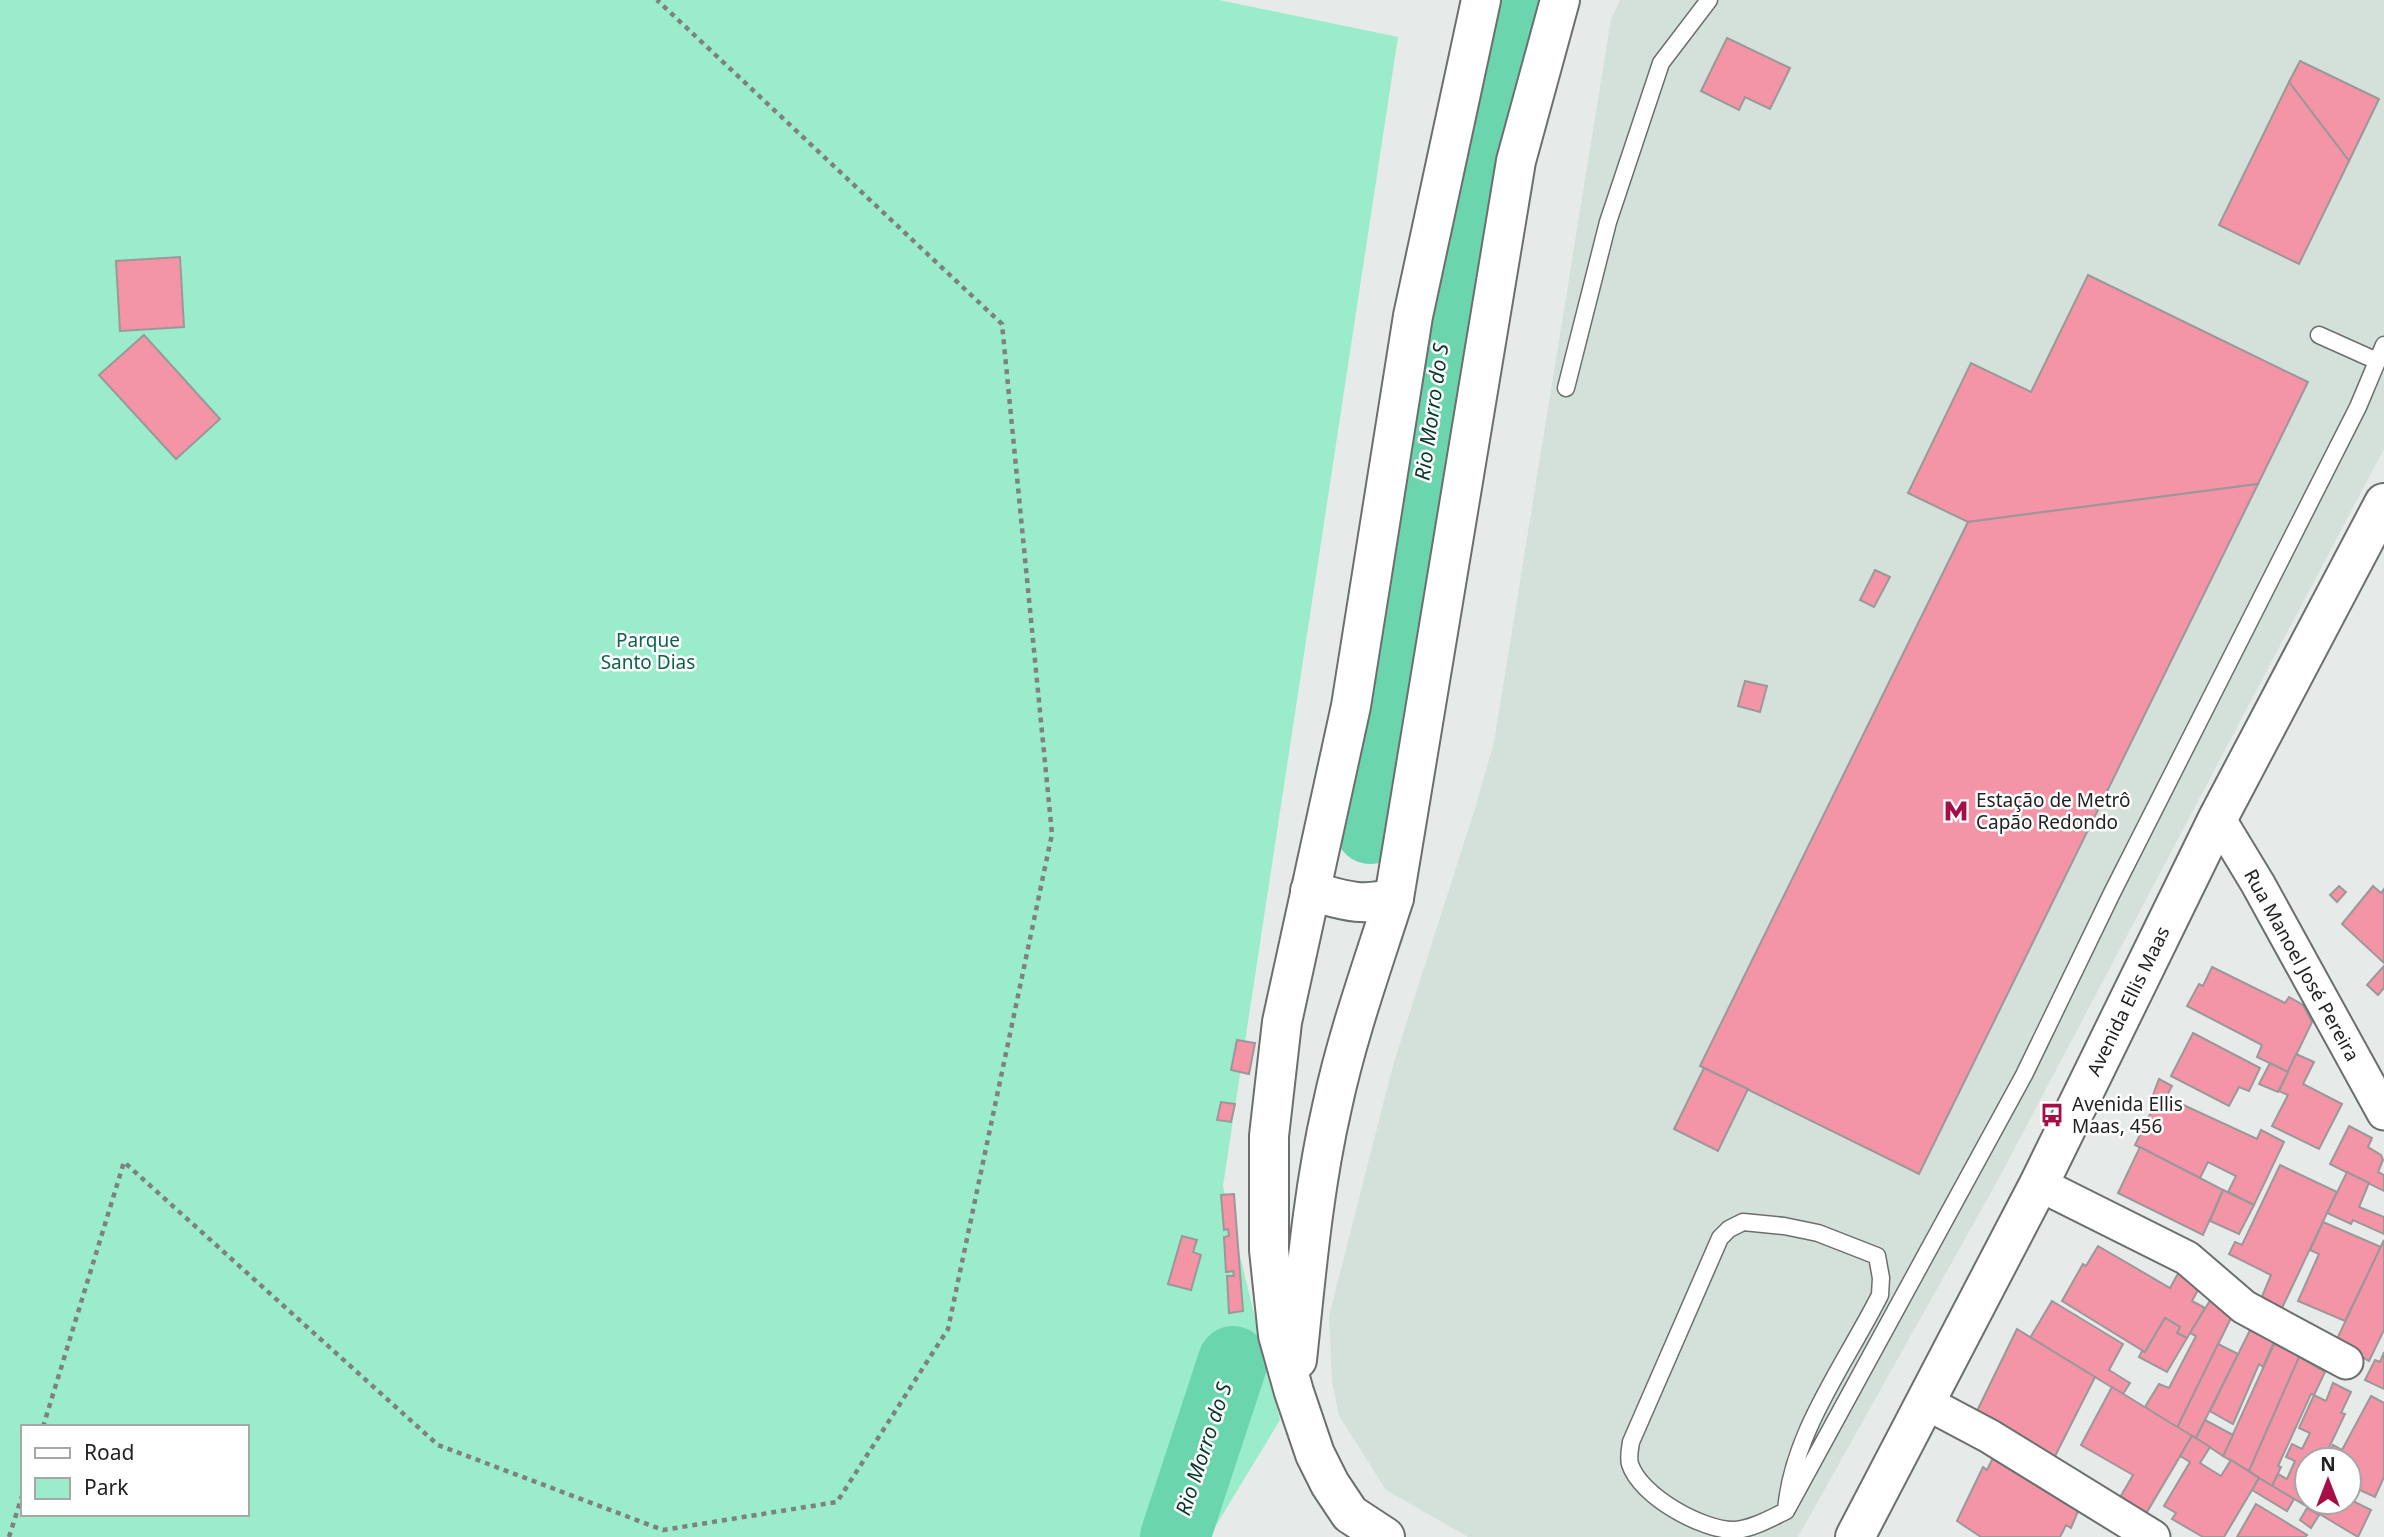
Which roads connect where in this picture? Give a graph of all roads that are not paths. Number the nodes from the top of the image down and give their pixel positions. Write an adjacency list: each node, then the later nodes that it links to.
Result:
1 (1481, 0): 10 (main road)
2 (1560, 0): 11 (main road)
3 (1709, 0): 7 (lane)
4 (2319, 335): 6 (lane)
5 (2384, 345): 6 (lane)
6 (2377, 361): 17 (lane)
7 (1566, 388)
8 (2384, 503): 9 (main road, Avenida Ellis Maas)
9 (2218, 818): 12 (street, Rua Manoel José Pereira); 13 (main road, Avenida Ellis Maas)
10 (1310, 891): 11 (main road); 15 (main road)
11 (1394, 898): 15 (main road)
12 (2384, 1112)
13 (2039, 1184): 14 (street); 16 (main road, Avenida Ellis Maas)
14 (2346, 1362)
15 (1294, 1392): 19 (main road)
16 (1925, 1402): 18 (main road, Avenida Ellis Maas); 20 (street)
17 (1786, 1511): 17 (lane)
18 (1859, 1536)
19 (1385, 1537)
20 (2153, 1537)

